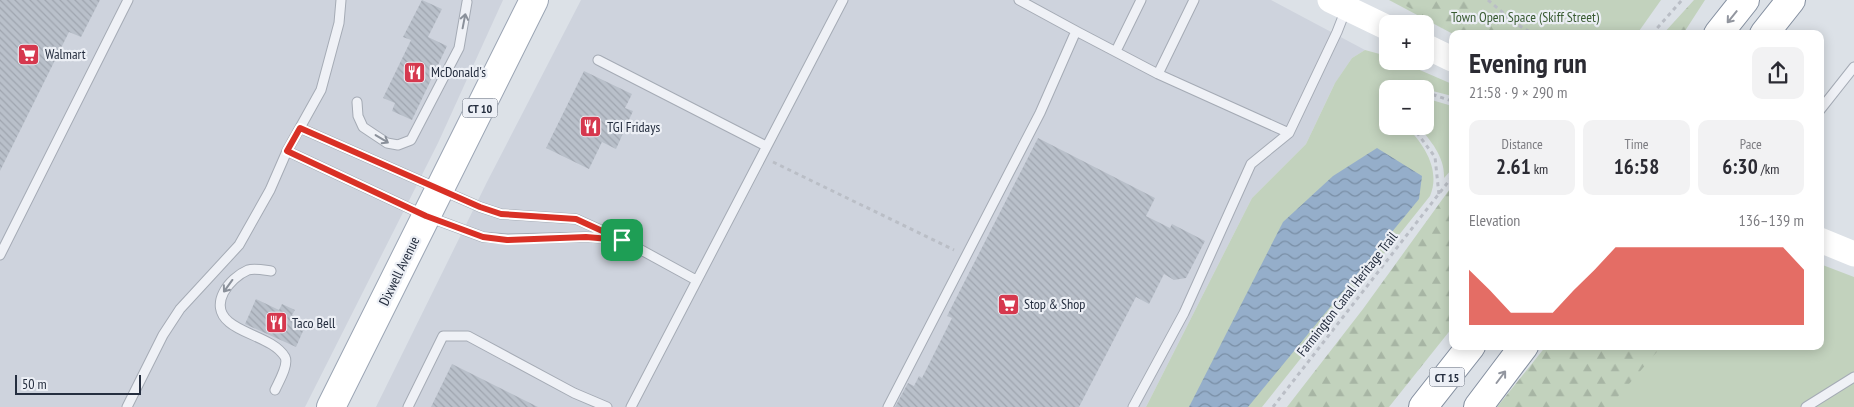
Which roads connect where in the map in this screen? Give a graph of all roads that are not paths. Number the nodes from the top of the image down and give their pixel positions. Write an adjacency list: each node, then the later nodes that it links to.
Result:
1 (128, 0): 35 (lane)
2 (341, 0): 26 (lane)
3 (534, 0): 30 (main road, Dixwell Avenue / CT 10)
4 (843, 0): 28 (lane)
5 (1019, 0): 13 (lane)
6 (1042, 0): 13 (lane)
7 (1141, 0): 19 (lane)
8 (1194, 0): 23 (lane)
9 (1746, 0): 15 (main road, one-way to 15)
10 (1791, 0): 16 (main road)
11 (467, 2): 24 (lane, one-way to 11)
12 (1338, 4): 14 (main road); 27 (lane)
13 (1037, 10): 17 (lane)
14 (1379, 24)
15 (1721, 30)
16 (1767, 30)
17 (1076, 31): 19 (lane); 47 (lane)
18 (1434, 51): 20 (main road)
19 (1116, 52): 23 (lane)
20 (1449, 58)
21 (598, 60): 28 (lane)
22 (1854, 67): 25 (lane)
23 (1158, 74): 27 (lane)
24 (357, 102)
25 (1824, 105)
26 (300, 128): 29 (lane); 30 (lane)
27 (1289, 133): 48 (lane)
28 (766, 146): 37 (lane)
29 (287, 151): 31 (lane); 42 (lane)
30 (440, 190): 31 (main road, Dixwell Avenue / CT 10); 32 (lane)
31 (426, 216): 32 (lane); 43 (main road, Dixwell Avenue / CT 10)
32 (622, 240): 37 (lane)
33 (1824, 242): 34 (main road)
34 (1854, 254)
35 (0, 255)
36 (271, 271): 41 (lane, one-way to 41)
37 (696, 280): 46 (lane)
38 (1468, 350): 49 (main road, CT 15)
39 (1521, 350): 50 (main road, one-way to 39)
40 (1854, 377): 51 (lane)
41 (275, 390)
42 (127, 407)
43 (331, 407)
44 (408, 407): 45 (lane)
45 (607, 407)
46 (631, 407)
47 (888, 407)
48 (1133, 407)
49 (1423, 407)
50 (1478, 407)
51 (1806, 407)

